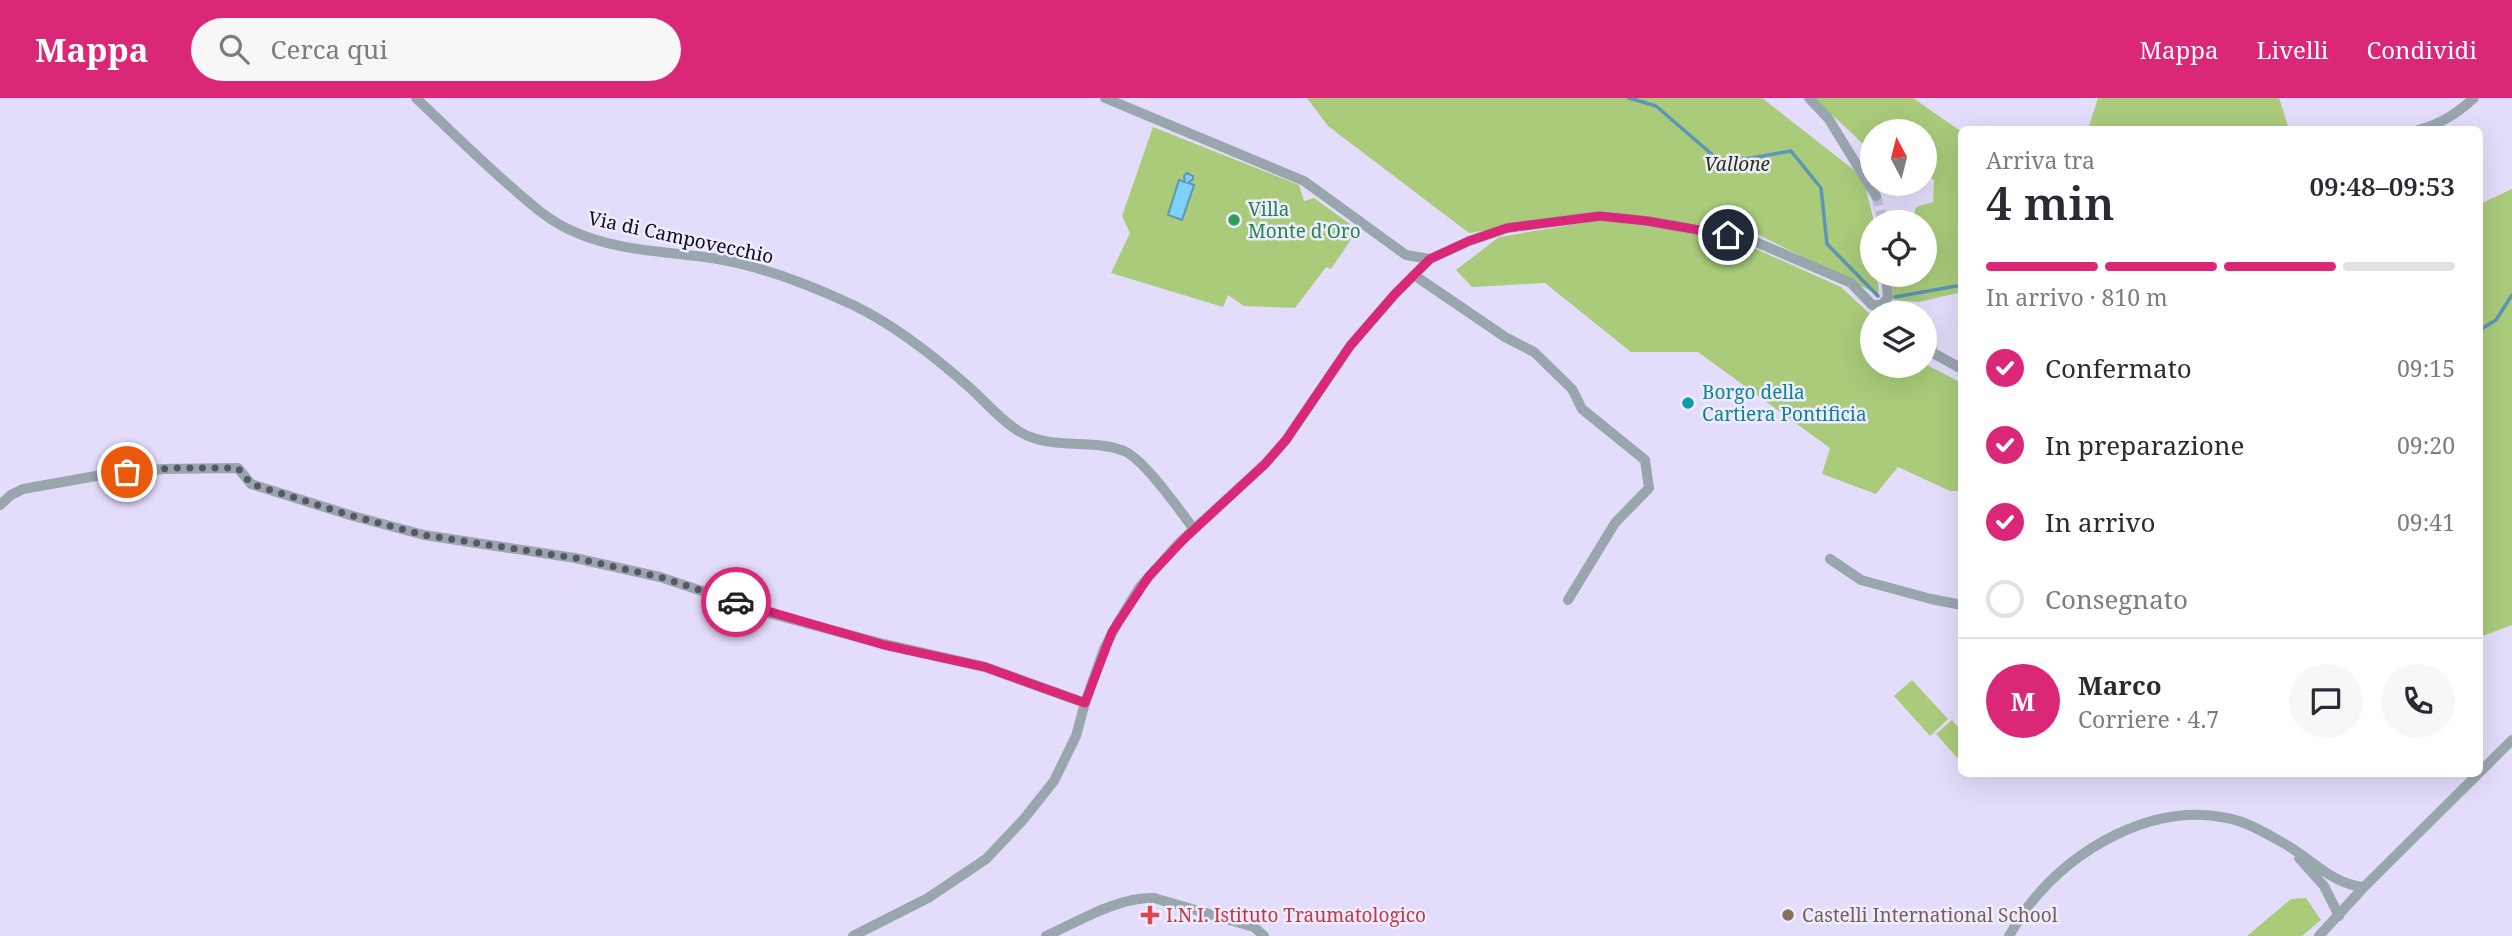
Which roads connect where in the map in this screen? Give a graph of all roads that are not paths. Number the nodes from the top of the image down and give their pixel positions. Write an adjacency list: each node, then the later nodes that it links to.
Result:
1 (416, 98): 13 (street, Via di Campovecchio)
2 (1105, 98): 7 (street)
3 (1809, 98): 6 (street)
4 (2474, 98): 5 (street)
5 (2431, 126)
6 (1860, 170)
7 (1430, 259): 8 (street); 9 (street)
8 (1414, 275): 13 (street); 15 (street)
9 (1868, 301)
10 (1937, 355): 11 (street)
11 (1958, 367)
12 (0, 505): 17 (street)
13 (1194, 529): 17 (street)
14 (1830, 559): 16 (street)
15 (1568, 600)
16 (1958, 604)
17 (1085, 703): 24 (street)
18 (2512, 740): 19 (street)
19 (2483, 769)
20 (2475, 777): 22 (street)
21 (2288, 845): 22 (street); 23 (street); 27 (street)
22 (2364, 887): 23 (street)
23 (2339, 916): 28 (street)
24 (853, 936)
25 (1046, 936): 26 (street)
26 (1264, 936)
27 (2008, 936)
28 (2319, 936)

